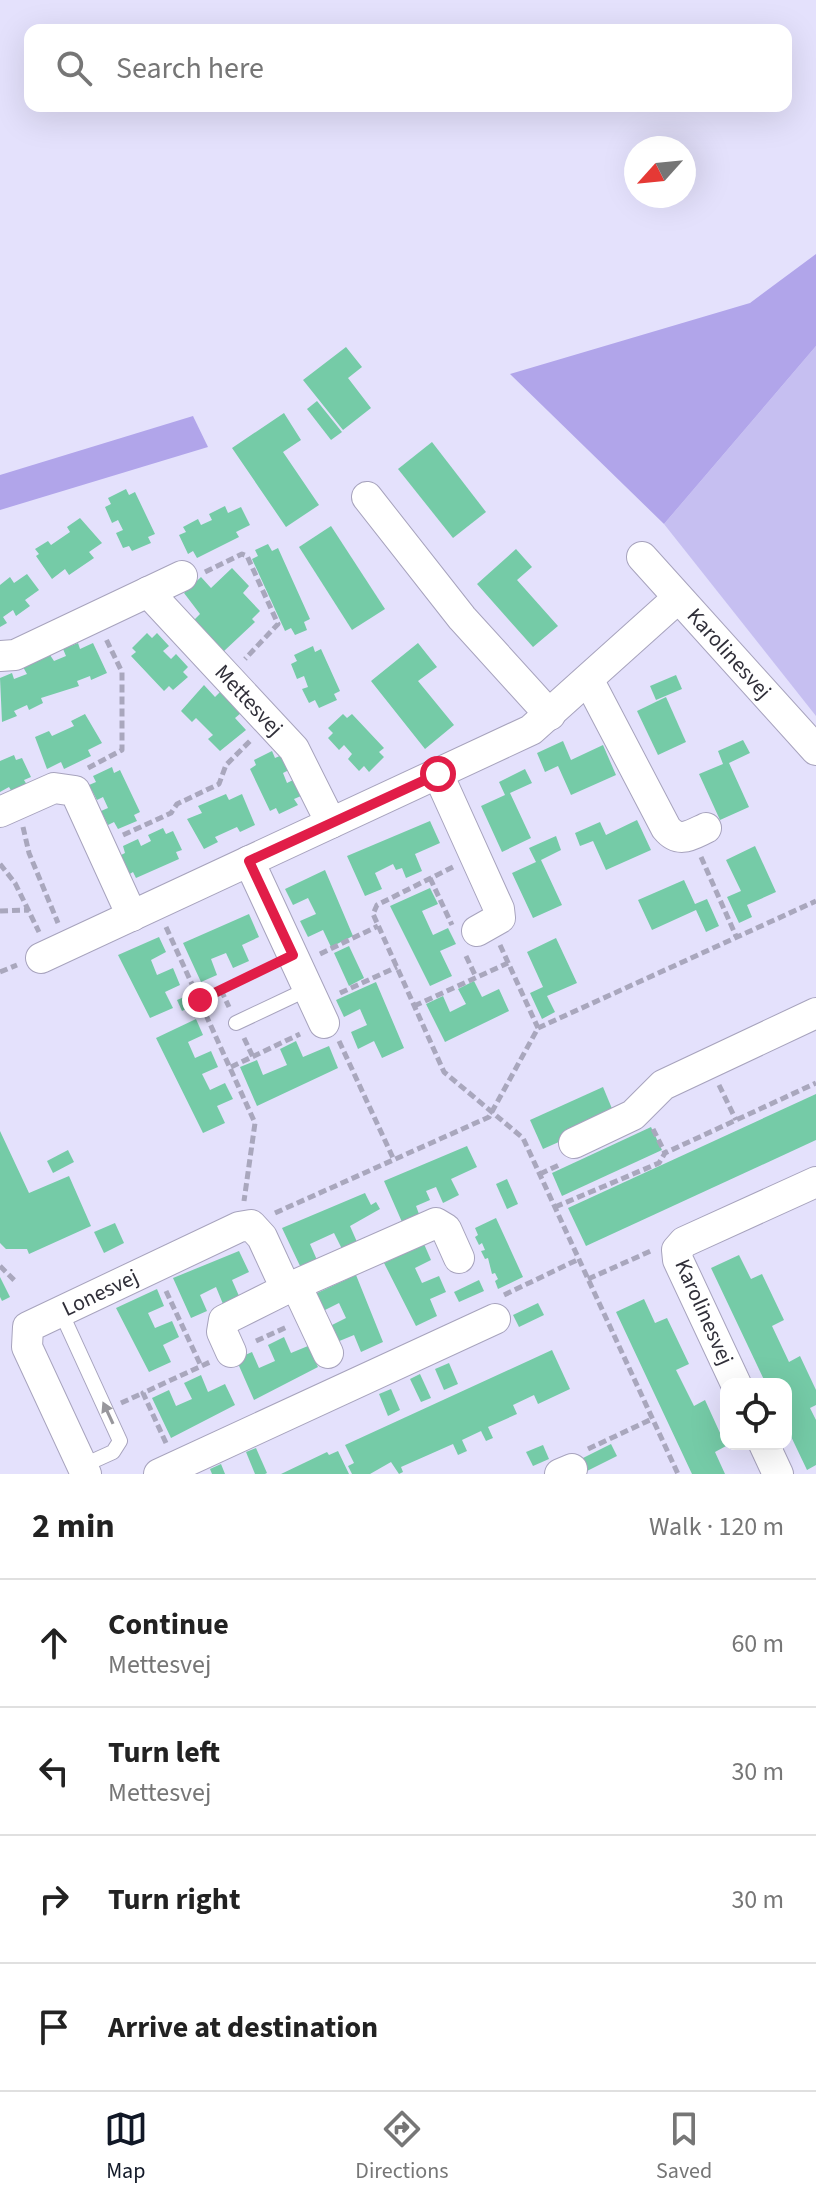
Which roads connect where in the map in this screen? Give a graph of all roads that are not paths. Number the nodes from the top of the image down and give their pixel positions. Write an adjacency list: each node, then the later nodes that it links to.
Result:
1 (367, 497): 8 (street)
2 (642, 557): 5 (street, Karolinesvej)
3 (182, 576): 4 (street)
4 (148, 592): 6 (street); 12 (street, Mettesvej)
5 (678, 598): 7 (street); 9 (street, Karolinesvej)
6 (0, 656)
7 (589, 681): 8 (street); 13 (street)
8 (550, 715): 10 (street)
9 (816, 750)
10 (438, 774): 12 (street); 16 (street)
11 (7, 809): 15 (street)
12 (331, 823): 14 (street)
13 (699, 832)
14 (249, 861): 15 (street); 18 (street)
15 (144, 910): 17 (street)
16 (484, 928)
17 (53, 953)
18 (307, 987): 20 (lane)
19 (816, 1013): 21 (street)
20 (236, 1023)
21 (574, 1143)
22 (816, 1182): 29 (street, Karolinesvej)
23 (459, 1258): 24 (street)
24 (291, 1287): 25 (street, Lonesvej); 27 (street); 28 (street)
25 (60, 1310): 31 (lane, one-way to 25); 31 (street, Lonesvej)
26 (495, 1319): 32 (street)
27 (231, 1352)
28 (328, 1353)
29 (733, 1378)
30 (767, 1450): 33 (street)
31 (84, 1470)
32 (168, 1470)
33 (778, 1474)

